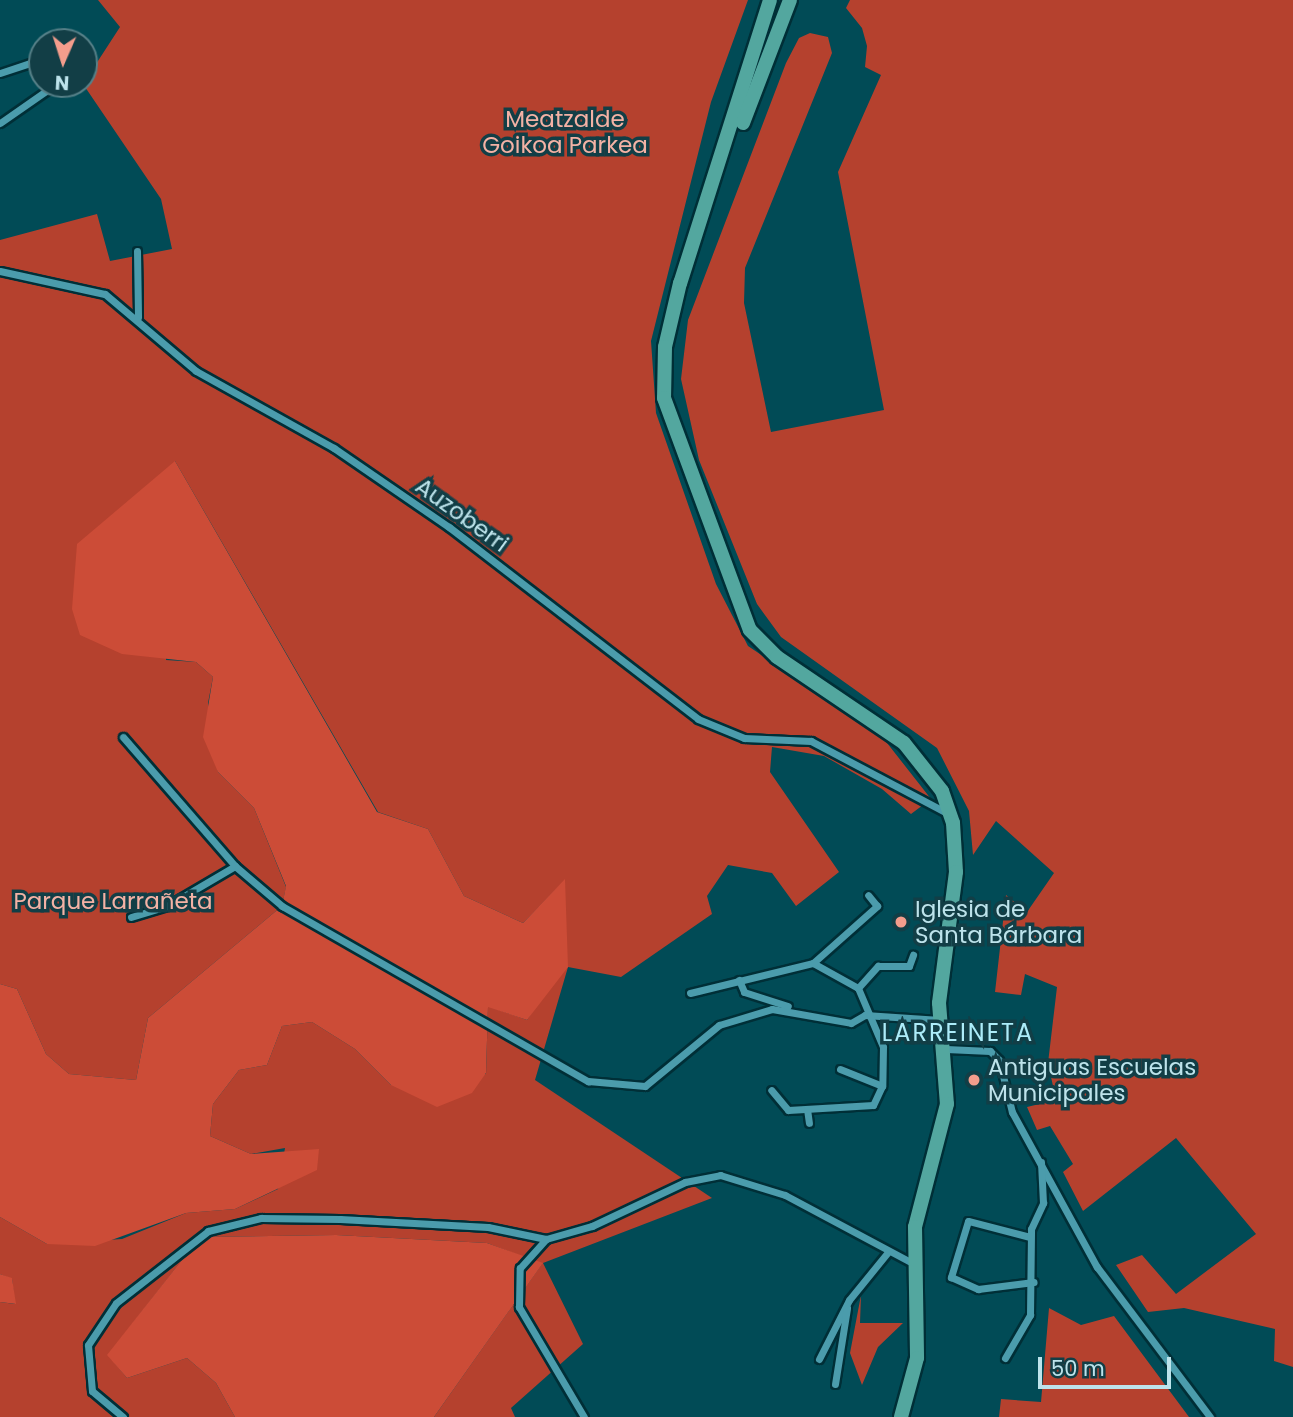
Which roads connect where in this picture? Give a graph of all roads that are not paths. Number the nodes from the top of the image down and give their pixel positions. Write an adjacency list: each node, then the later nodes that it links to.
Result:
1 (769, 0): 7 (street)
2 (790, 0): 7 (street)
3 (28, 64): 4 (street)
4 (0, 73)
5 (36, 98): 6 (street)
6 (0, 123)
7 (697, 231): 12 (street)
8 (137, 251): 10 (street)
9 (0, 271): 10 (street, Auzoberri)
10 (138, 317): 12 (street, Auzoberri)
11 (123, 737): 13 (street)
12 (951, 814): 23 (street)
13 (235, 866): 15 (street); 21 (street)
14 (868, 895): 17 (street)
15 (131, 917)
16 (913, 956): 19 (street)
17 (813, 963): 18 (street); 19 (street)
18 (739, 980): 20 (street); 21 (street)
19 (858, 988): 22 (street)
20 (690, 993)
21 (792, 1008): 22 (street)
22 (865, 1015): 23 (street); 26 (street)
23 (941, 1020): 24 (street)
24 (946, 1049): 30 (street); 34 (street)
25 (840, 1069): 26 (street)
26 (882, 1086): 28 (street)
27 (771, 1090): 28 (street)
28 (807, 1109): 29 (street)
29 (809, 1123)
30 (1041, 1162): 31 (street); 43 (street)
31 (1030, 1237): 35 (street); 35 (street)
32 (546, 1239): 33 (street); 40 (street); 41 (street)
33 (888, 1252): 34 (street); 36 (street)
34 (914, 1264): 42 (street)
35 (1034, 1282): 37 (street)
36 (849, 1300): 38 (street); 39 (street)
37 (1006, 1358)
38 (818, 1359)
39 (835, 1384)
40 (123, 1417)
41 (584, 1417)
42 (901, 1417)
43 (1210, 1417)

